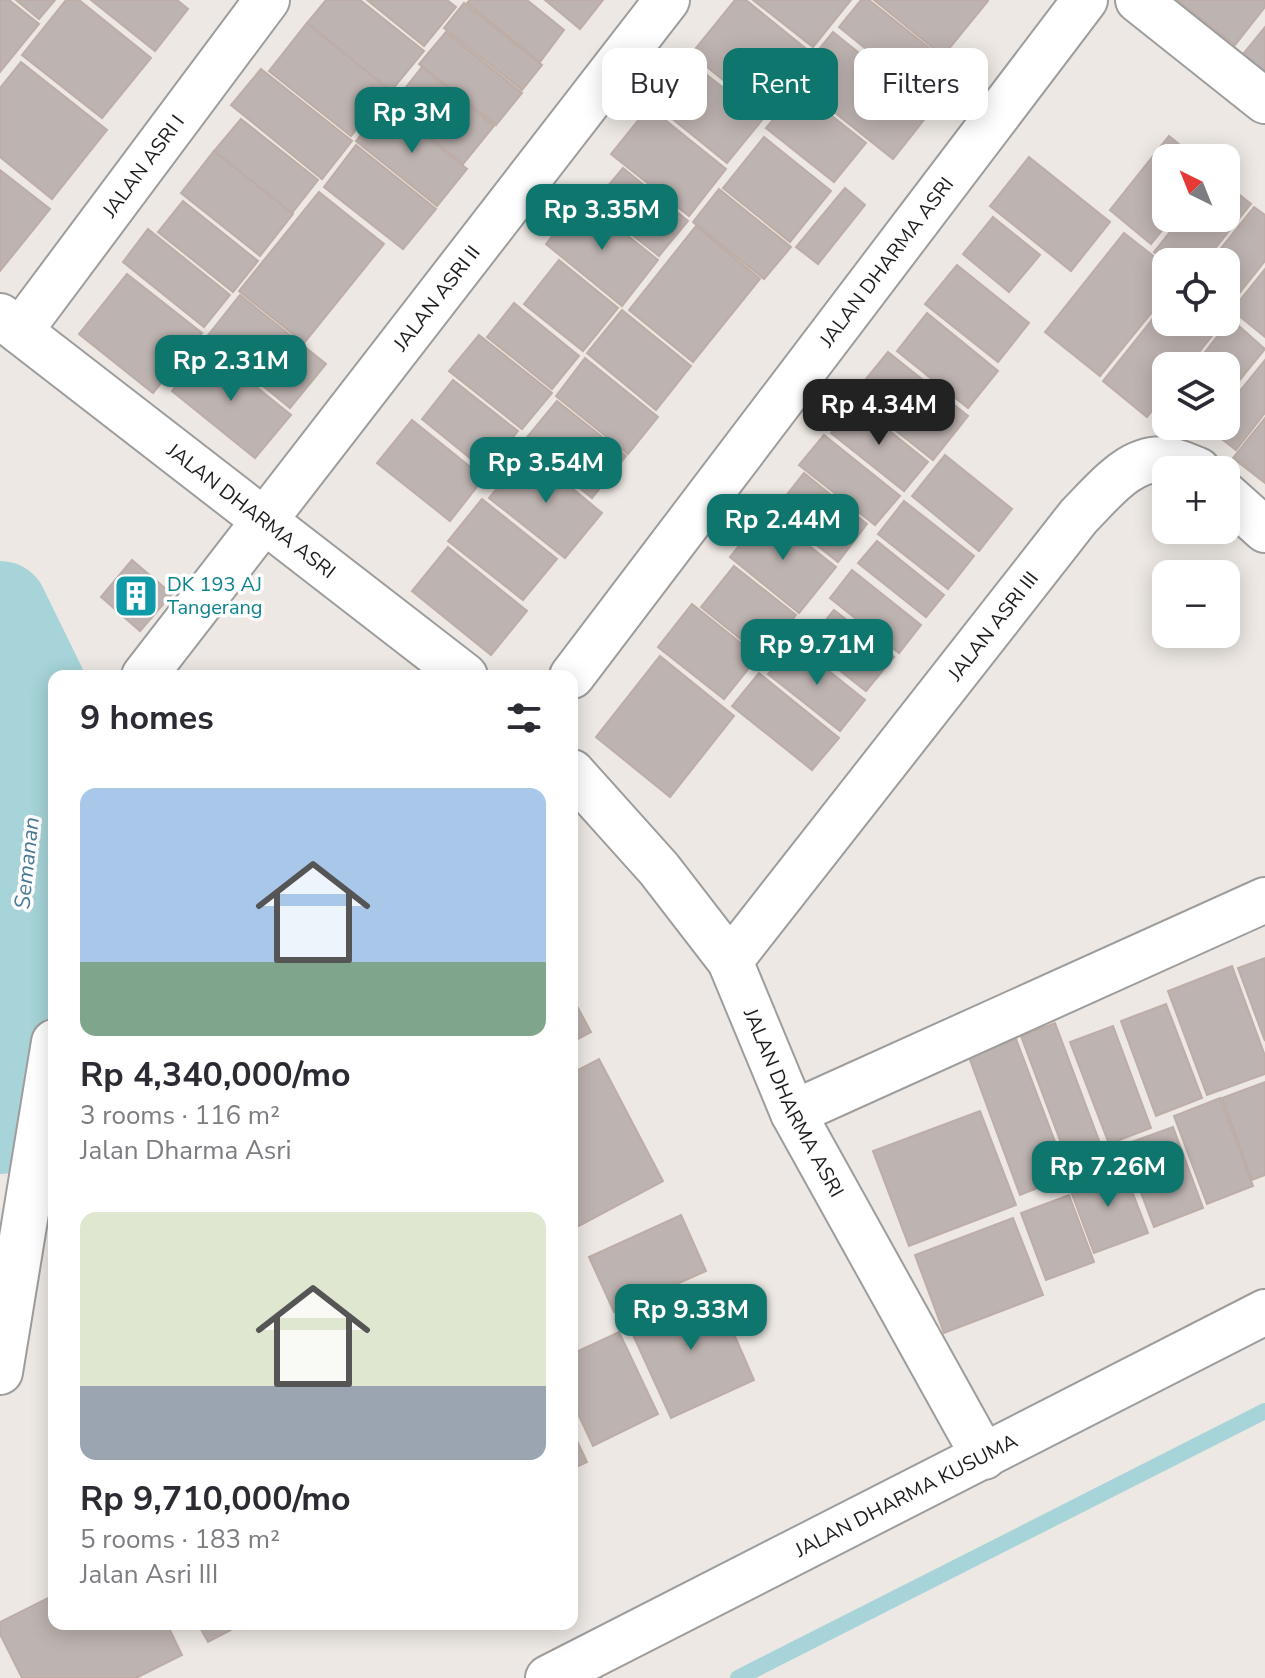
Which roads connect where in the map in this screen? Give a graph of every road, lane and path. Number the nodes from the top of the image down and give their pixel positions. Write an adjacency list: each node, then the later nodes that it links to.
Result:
1 (267, 0): 6 (street, JALAN ASRI I)
2 (667, 0): 9 (street, JALAN ASRI II)
3 (1085, 0): 13 (street, JALAN DHARMA ASRI)
4 (1138, 0): 5 (street)
5 (1265, 101)
6 (10, 324): 9 (street, JALAN DHARMA ASRI)
7 (1152, 462): 16 (street, JALAN ASRI III)
8 (1240, 508): 10 (street)
9 (266, 522): 11 (street, JALAN ASRI II); 12 (street, JALAN DHARMA ASRI)
10 (1265, 530)
11 (149, 670)
12 (457, 670)
13 (577, 670)
14 (578, 779): 16 (street, JALAN DHARMA ASRI)
15 (1265, 900): 18 (street)
16 (730, 961): 18 (street, JALAN DHARMA ASRI)
17 (48, 1079): 20 (street)
18 (793, 1113): 21 (street, JALAN DHARMA ASRI)
19 (1265, 1312): 21 (street, JALAN DHARMA KUSUMA)
20 (0, 1372)
21 (984, 1457): 22 (street, JALAN DHARMA KUSUMA)
22 (548, 1678)

